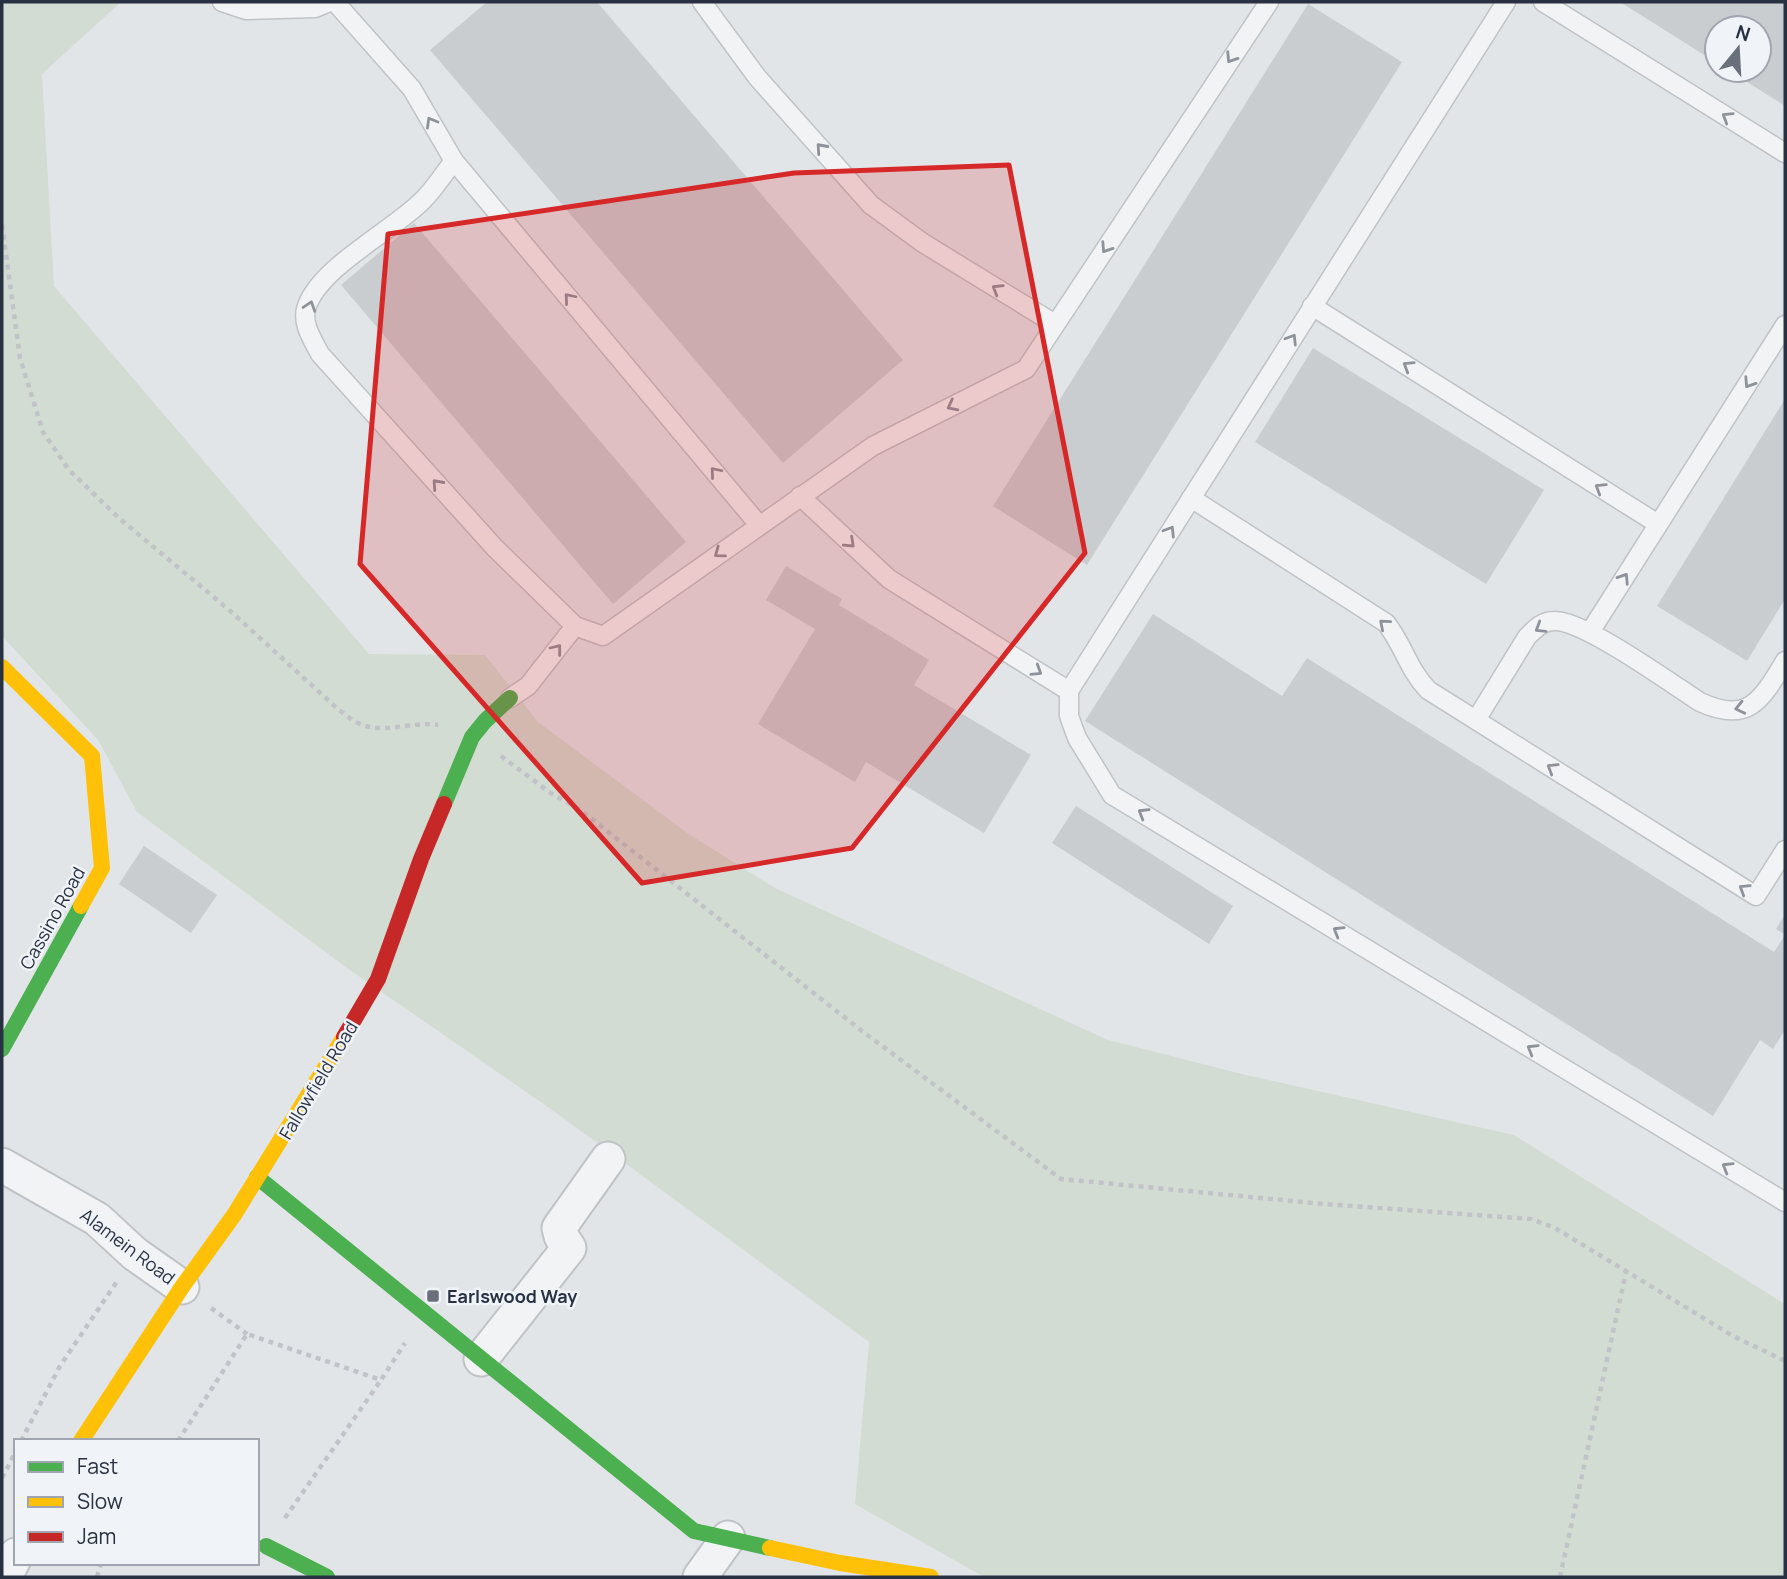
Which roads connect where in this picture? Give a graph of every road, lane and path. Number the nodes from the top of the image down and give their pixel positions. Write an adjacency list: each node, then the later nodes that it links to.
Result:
1 (222, 2): 2 (lane)
2 (332, 2): 8 (lane, one-way to 2)
3 (702, 2): 11 (lane, one-way to 3)
4 (1506, 2): 10 (lane)
5 (1543, 2): 7 (lane, one-way to 5)
6 (1261, 4): 11 (lane, one-way to 11)
7 (1785, 153)
8 (454, 160): 16 (lane, one-way to 8); 17 (lane, one-way to 8)
9 (2, 225): 24 (path)
10 (1312, 306): 14 (lane, one-way to 10); 15 (lane, one-way to 10)
11 (1055, 324): 13 (lane, one-way to 13)
12 (1785, 325): 15 (lane, one-way to 15)
13 (800, 496): 16 (lane); 21 (lane, one-way to 21)
14 (1191, 498): 21 (lane, one-way to 14); 23 (lane, one-way to 14)
15 (1658, 524): 18 (lane, one-way to 15)
16 (758, 525): 17 (lane, one-way to 17)
17 (575, 626): 22 (lane, one-way to 17)
18 (1590, 632): 19 (lane, one-way to 18); 23 (lane, one-way to 23)
19 (1785, 662)
20 (2, 667): 26 (street, Cassino Road)
21 (1069, 691): 30 (lane, one-way to 21)
22 (510, 698): 24 (street, Fallowfield Road)
23 (1476, 720): 25 (lane, one-way to 23)
24 (472, 737): 29 (street, Fallowfield Road); 32 (path)
25 (1785, 850)
26 (2, 1049)
27 (608, 1159): 36 (street)
28 (2, 1166): 31 (street, Alamein Road)
29 (257, 1177): 33 (street, Fallowfield Road); 34 (street)
30 (1785, 1202)
31 (135, 1254): 33 (street, Alamein Road); 39 (path)
32 (1626, 1272): 37 (path); 51 (path)
33 (182, 1287): 35 (path); 40 (street, Fallowfield Road)
34 (424, 1313): 36 (street); 38 (path)
35 (247, 1334): 38 (path); 41 (path)
36 (481, 1359): 44 (street)
37 (1785, 1361)
38 (381, 1381): 45 (path)
39 (22, 1439)
40 (82, 1439)
41 (179, 1439)
42 (14, 1455): 43 (path)
43 (2, 1478)
44 (728, 1538): 49 (street); 50 (street)
45 (266, 1546): 48 (street)
46 (14, 1559): 47 (street)
47 (5, 1577)
48 (327, 1577)
49 (700, 1577)
50 (931, 1577)
51 (1560, 1577)

